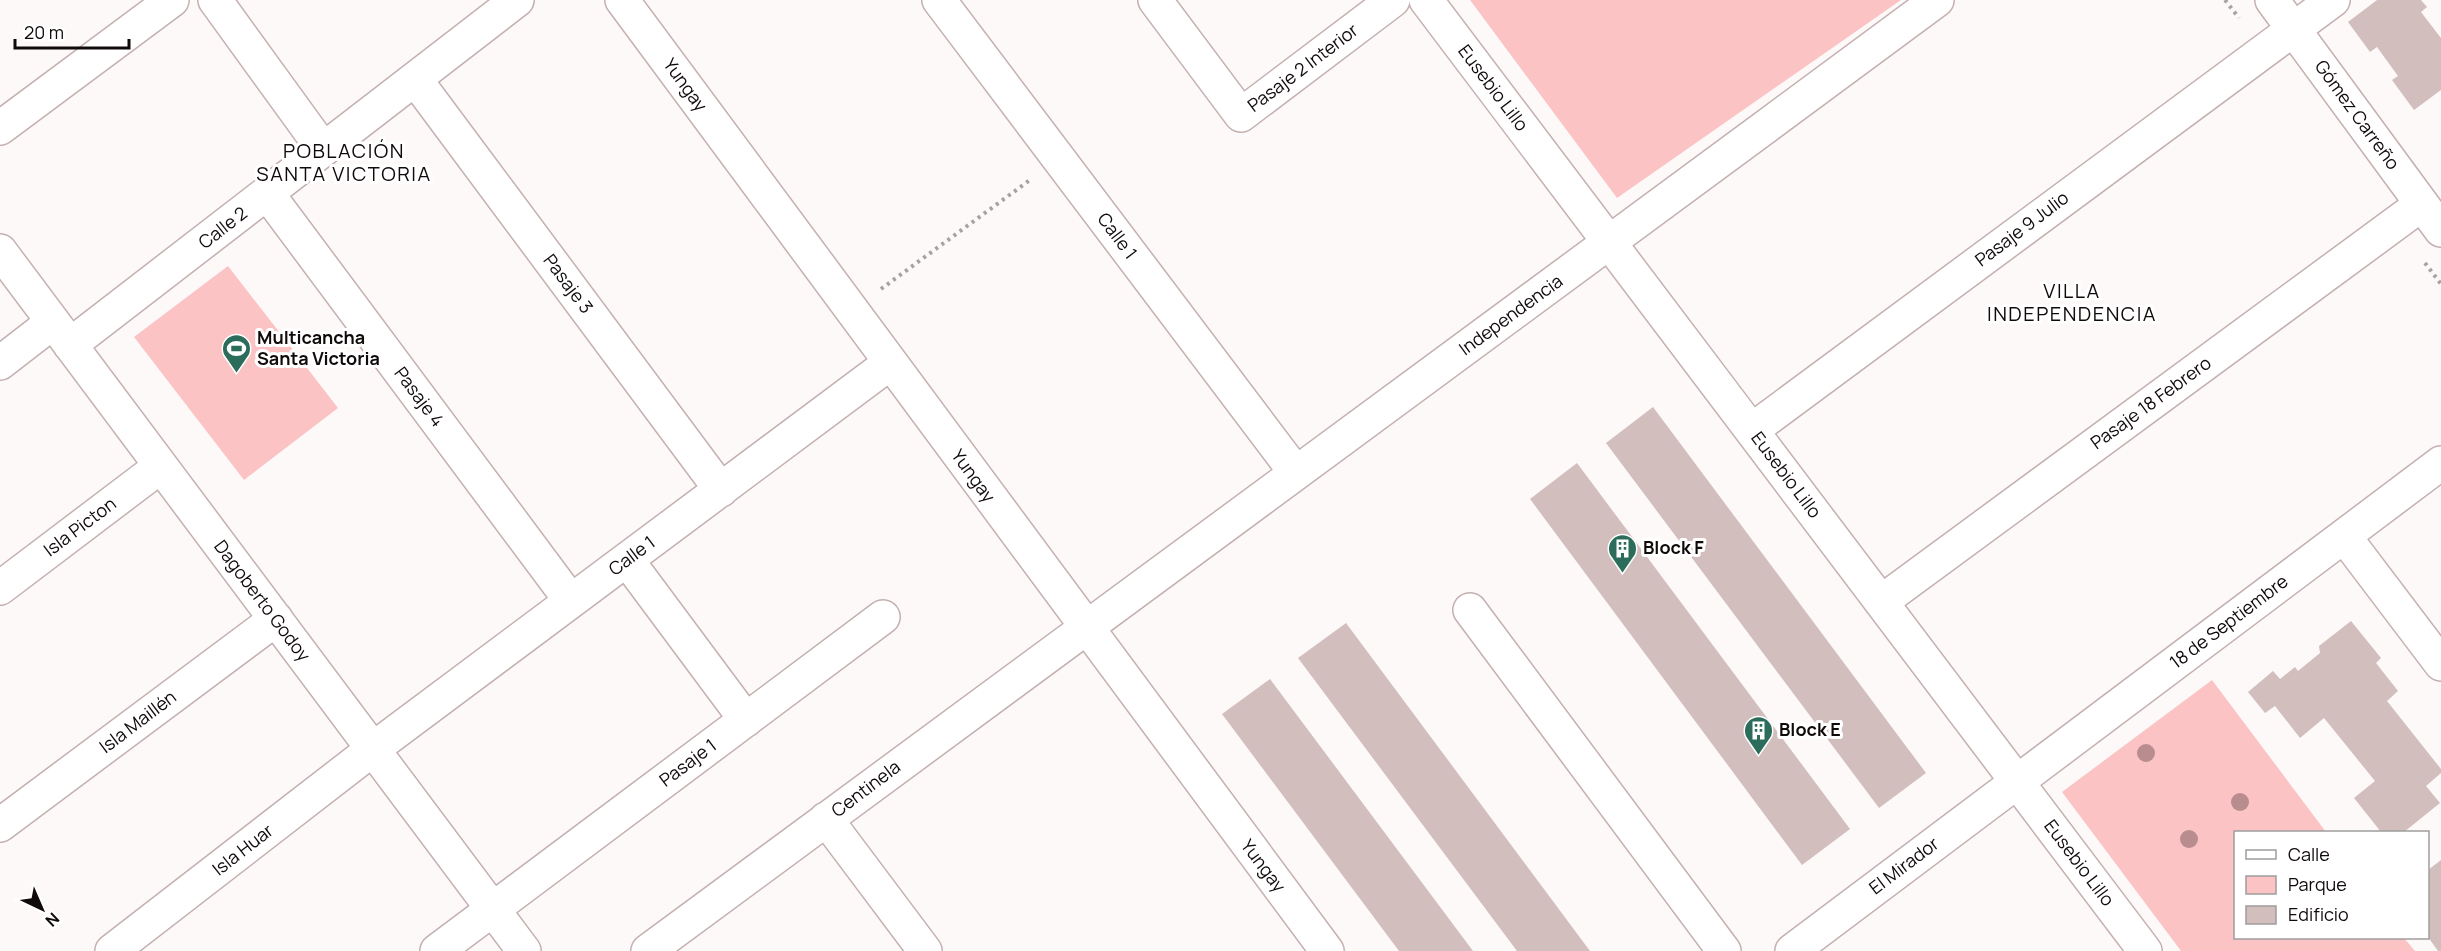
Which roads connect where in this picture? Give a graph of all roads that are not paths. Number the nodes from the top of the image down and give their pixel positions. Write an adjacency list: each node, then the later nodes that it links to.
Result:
1 (172, 0): 14 (street)
2 (215, 0): 15 (street)
3 (517, 0): 13 (street, Calle 2)
4 (622, 0): 23 (street, Yungay)
5 (939, 0): 27 (street, Calle 1)
6 (1155, 0): 7 (street, Pasaje 2 Interior)
7 (1393, 0)
8 (1426, 0): 19 (street, Eusebio Lillo)
9 (1937, 0): 19 (street, Independencia)
10 (2272, 0): 12 (street, Gómez Carreño)
11 (2332, 0): 12 (street)
12 (2293, 28): 17 (street, Gómez Carreño); 24 (street, Pasaje 9 Julio)
13 (416, 79): 15 (street, Calle 2); 28 (street, Pasaje 3)
14 (0, 128)
15 (323, 149): 16 (street, Calle 2)
16 (267, 193): 21 (street, Calle 2); 32 (street, Pasaje 4)
17 (2422, 204): 18 (street, Gómez Carreño); 33 (street, Pasaje 18 Febrero)
18 (2441, 230)
19 (1610, 243): 24 (street, Eusebio Lillo); 27 (street, Independencia)
20 (0, 251): 21 (street, Dagoberto Godoy)
21 (62, 333): 22 (street, Calle 2); 26 (street, Dagoberto Godoy)
22 (0, 363)
23 (890, 363): 28 (street, Calle 1); 37 (street, Yungay)
24 (1752, 430): 33 (street, Eusebio Lillo)
25 (2441, 463): 29 (street, 18 de Septiembre)
26 (161, 466): 31 (street, Isla Picton); 36 (street, Dagoberto Godoy)
27 (1296, 473): 37 (street, Independencia)
28 (721, 490): 30 (street, Calle 1)
29 (2343, 536): 38 (street); 41 (street, 18 de Septiembre)
30 (627, 560): 32 (street, Calle 1); 39 (street)
31 (0, 588)
32 (571, 601): 40 (street, Calle 1)
33 (1881, 602): 41 (street, Eusebio Lillo)
34 (1470, 610): 51 (street)
35 (883, 618): 39 (street, Pasaje 1)
36 (276, 619): 40 (street, Dagoberto Godoy); 43 (street, Isla Maillén)
37 (1084, 627): 42 (street, Centinela); 50 (street, Yungay)
38 (2441, 664)
39 (746, 720): 44 (street, Pasaje 1)
40 (374, 749): 44 (street, Dagoberto Godoy); 45 (street, Isla Huar)
41 (2017, 782): 52 (street, El Mirador); 53 (street, Eusebio Lillo)
42 (826, 819): 48 (street, Centinela); 49 (street)
43 (0, 825)
44 (493, 909): 46 (street, Pasaje 1); 47 (street, Dagoberto Godoy)
45 (112, 951)
46 (437, 951)
47 (524, 951)
48 (648, 951)
49 (925, 951)
50 (1327, 951)
51 (1724, 951)
52 (1792, 951)
53 (2145, 951)

